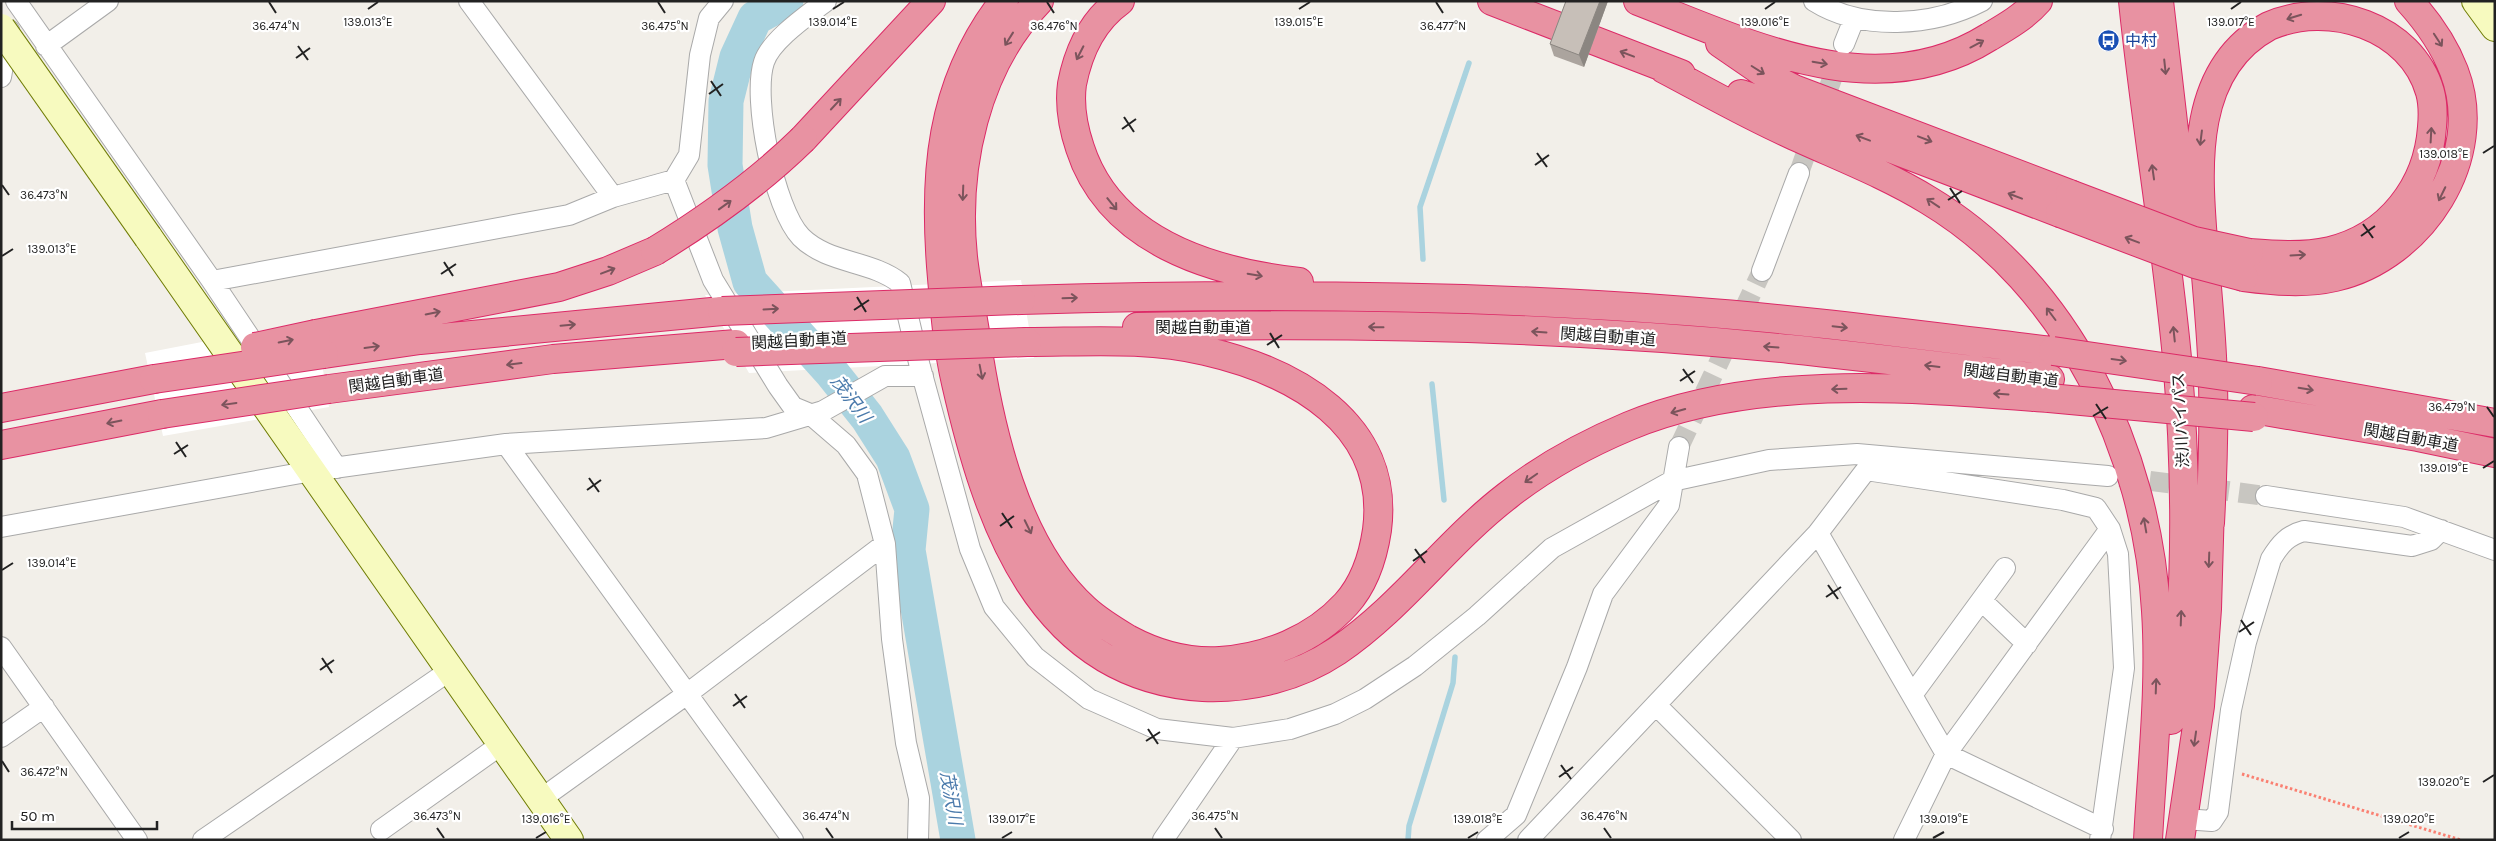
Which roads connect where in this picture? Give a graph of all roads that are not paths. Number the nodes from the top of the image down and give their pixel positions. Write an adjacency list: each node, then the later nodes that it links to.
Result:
1 (15, 1): 24 (street); 26 (street)
2 (108, 1): 24 (street)
3 (469, 1): 29 (street)
4 (723, 1): 28 (street)
5 (826, 1): 37 (street)
6 (931, 1): 36 (highway, one-way to 6, bridge)
7 (1004, 1): 38 (highway, one-way to 7)
8 (1039, 1): 35 (highway, one-way to 35)
9 (1120, 1): 34 (highway, one-way to 34)
10 (1638, 1): 20 (highway)
11 (1814, 1): 19 (street)
12 (1982, 1): 19 (street)
13 (2038, 1): 20 (highway, one-way to 13)
14 (2133, 1): 85 (highway, 渋川バイパス, one-way to 14)
15 (2158, 1): 51 (highway, 渋川バイパス, one-way to 51)
16 (2409, 1): 31 (highway, one-way to 31)
17 (2476, 1): 21 (street)
18 (1492, 2): 25 (highway, one-way to 18)
19 (1854, 19): 23 (street)
20 (1690, 22): 30 (highway, one-way to 30)
21 (2495, 27)
22 (1, 28): 47 (street, bridge)
23 (1844, 44)
24 (46, 46): 33 (street)
25 (1664, 68): 30 (highway, one-way to 25); 85 (highway, one-way to 25)
26 (1, 78)
27 (1799, 173): 32 (street)
28 (674, 180): 29 (street); 40 (street)
29 (613, 197): 33 (street)
30 (2065, 204): 31 (highway, bridge)
31 (2247, 265): 51 (highway, one-way to 51)
32 (1762, 271)
33 (212, 282): 47 (street)
34 (1687, 311): 36 (highway, 関越自動車道, one-way to 34, bridge); 41 (highway, 関越自動車道, one-way to 41, bridge)
35 (1026, 336): 38 (highway, 関越自動車道, one-way to 35); 43 (highway, 関越自動車道, one-way to 43, bridge)
36 (320, 344): 39 (highway, 関越自動車道, one-way to 36, bridge)
37 (922, 376): 40 (street); 68 (street)
38 (2050, 389): 45 (highway, 関越自動車道)
39 (2, 408)
40 (816, 412): 42 (street); 56 (street)
41 (2495, 423)
42 (506, 444): 47 (street); 63 (street)
43 (1, 445)
44 (1679, 447): 49 (street)
45 (2495, 453)
46 (1862, 462): 48 (street); 49 (street); 53 (street); 55 (street)
47 (324, 470): 52 (street); 62 (street)
48 (2108, 476)
49 (1672, 481): 68 (street); 81 (street)
50 (2266, 496): 54 (street)
51 (2210, 523): 73 (highway, 渋川バイパス, one-way to 73)
52 (1, 527)
53 (2110, 529): 60 (street); 74 (street)
54 (2441, 530): 57 (street); 73 (street)
55 (1818, 533): 64 (street); 65 (street)
56 (885, 544): 63 (street); 79 (street)
57 (2495, 550)
58 (2006, 568): 59 (street)
59 (1982, 600): 60 (street); 64 (street)
60 (2027, 644): 70 (street)
61 (1, 647): 66 (street)
62 (449, 671): 69 (street); 77 (street)
63 (687, 694): 71 (street); 75 (street)
64 (1912, 695): 70 (street)
65 (1656, 705): 82 (street); 83 (street)
66 (44, 707): 67 (street); 76 (street)
67 (1, 737)
68 (1233, 738): 80 (street)
69 (502, 744): 71 (street); 72 (street)
70 (1946, 754): 74 (street); 84 (street)
71 (541, 799): 78 (street)
72 (381, 830)
73 (2182, 830)
74 (2102, 834)
75 (790, 839)
76 (137, 840)
77 (204, 840)
78 (569, 840)
79 (918, 840)
80 (1163, 840)
81 (1487, 840)
82 (1528, 840)
83 (1791, 840)
84 (1904, 840)
85 (2150, 840)

